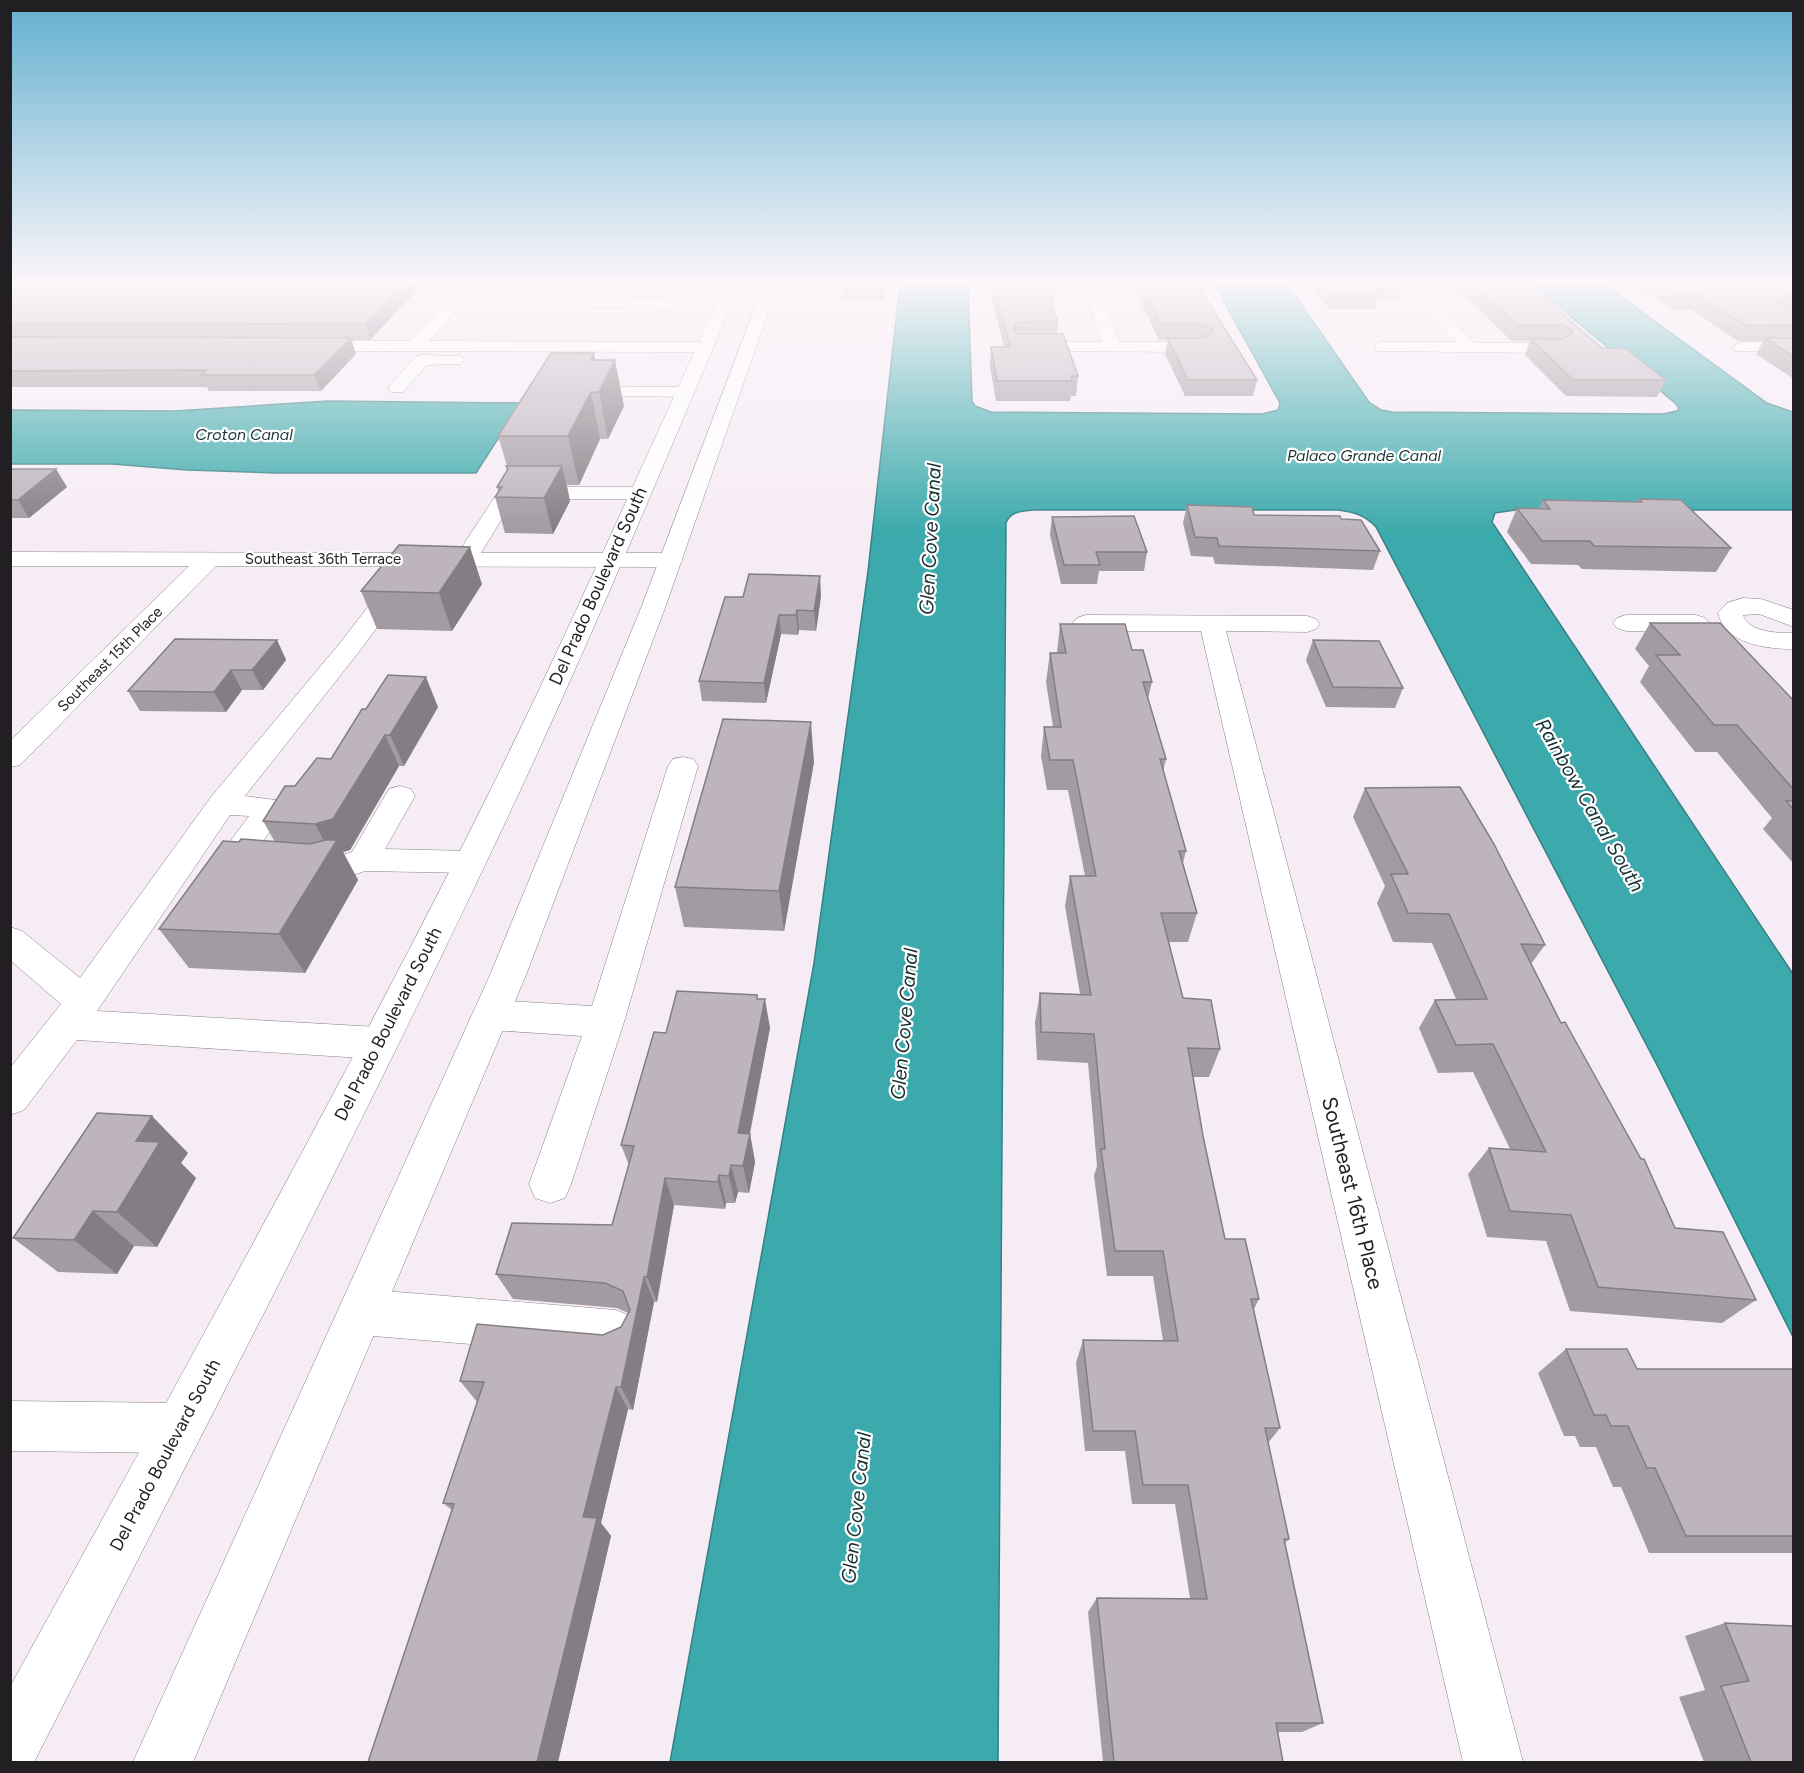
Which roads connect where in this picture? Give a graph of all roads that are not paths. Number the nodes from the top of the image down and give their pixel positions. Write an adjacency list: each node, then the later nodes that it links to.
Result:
1 (416, 367): 5 (street)
2 (585, 367): 6 (street)
3 (719, 367): 6 (street, Del Prado Boulevard South)
4 (721, 367): 13 (street, Del Prado Boulevard South)
5 (397, 388)
6 (685, 392): 7 (street, Del Prado Boulevard South)
7 (640, 493): 9 (street); 10 (street, Del Prado Boulevard South)
8 (417, 558): 9 (street, Southeast 36th Terrace); 12 (street, Southeast 36th Terrace); 22 (street)
9 (466, 558): 10 (street, Southeast 36th Terrace)
10 (612, 558): 13 (street, Southeast 36th Terrace); 24 (street, Del Prado Boulevard South)
11 (10, 559): 12 (street, Southeast 36th Terrace)
12 (209, 560): 19 (street, Southeast 15th Place)
13 (671, 560): 27 (street, Del Prado Boulevard South)
14 (1086, 623): 16 (street)
15 (1626, 623): 18 (street)
16 (1212, 624): 17 (street); 38 (street, Southeast 16th Place)
17 (1307, 624)
18 (1791, 639)
19 (10, 758)
20 (683, 766): 28 (street)
21 (400, 796): 23 (street)
22 (222, 804): 23 (street); 26 (street)
23 (363, 860): 24 (street)
24 (470, 862): 29 (street, Del Prado Boulevard South)
25 (10, 940): 26 (street)
26 (74, 1013): 29 (street); 30 (street)
27 (491, 1015): 28 (street); 32 (street, Del Prado Boulevard South)
28 (605, 1022): 31 (street)
29 (378, 1043): 35 (street, Del Prado Boulevard South)
30 (10, 1098)
31 (550, 1184)
32 (361, 1312): 33 (street); 37 (street, Del Prado Boulevard South)
33 (616, 1333)
34 (10, 1426): 35 (street)
35 (179, 1428): 36 (street, Del Prado Boulevard South)
36 (10, 1747)
37 (162, 1762)
38 (1493, 1762)

